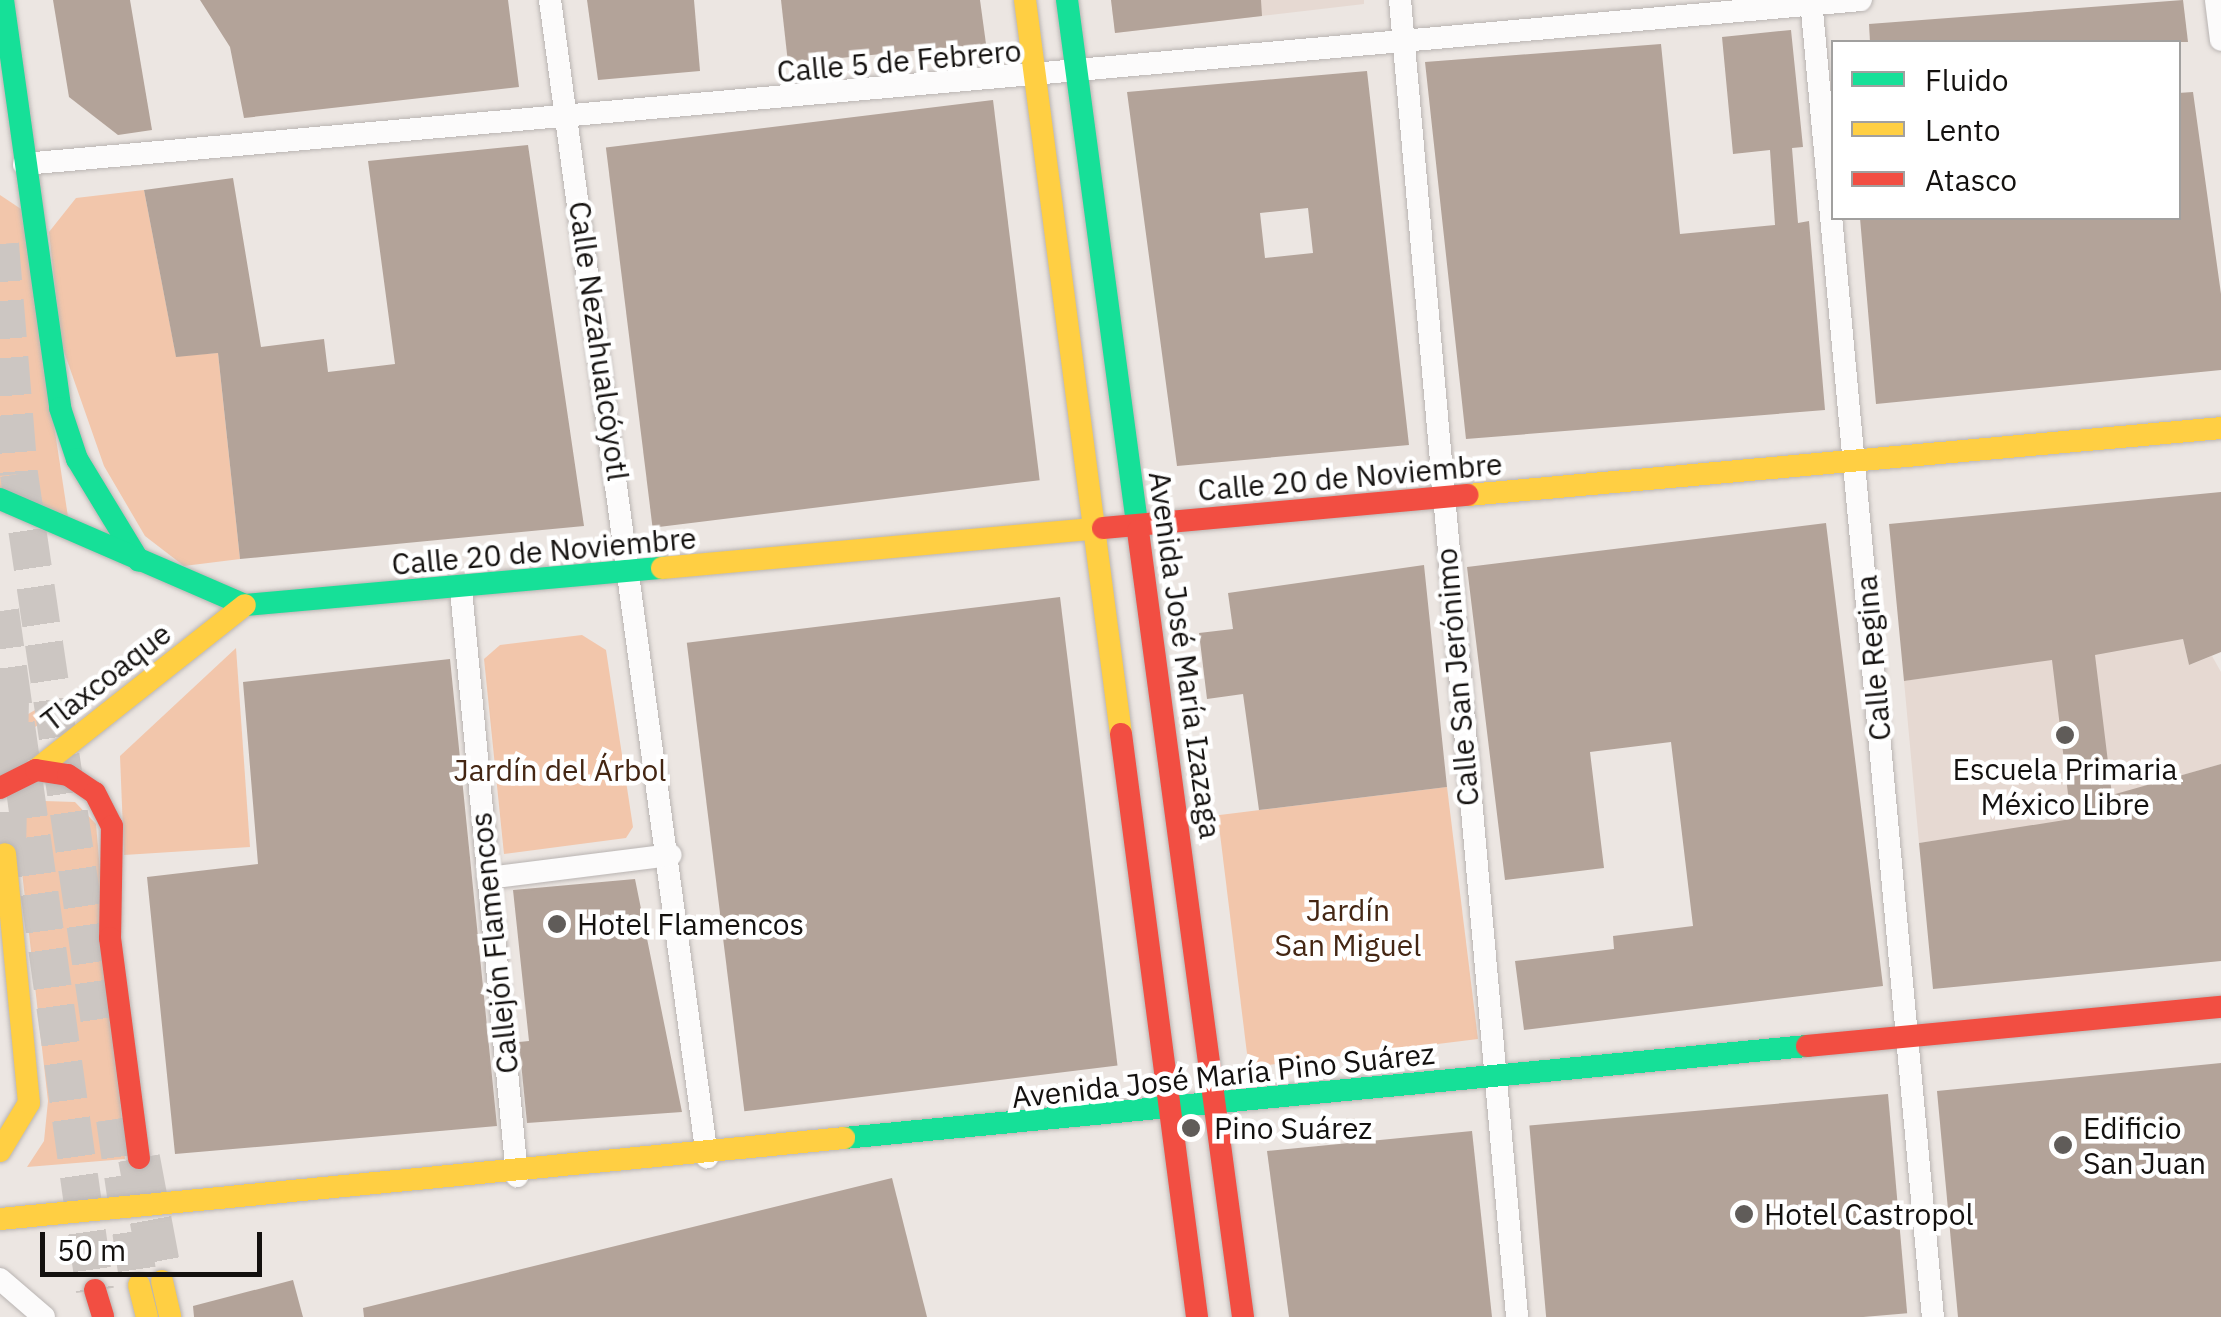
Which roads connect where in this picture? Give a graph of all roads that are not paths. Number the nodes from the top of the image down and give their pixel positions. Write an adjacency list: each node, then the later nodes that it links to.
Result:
1 (3, 0): 14 (main road)
2 (550, 0): 13 (street, Calle Nezahualcóyotl)
3 (1025, 0): 12 (main road)
4 (1067, 0): 11 (main road, Avenida José María Izazaga)
5 (1400, 0): 9 (street, Calle San Jerónimo)
6 (1861, 0): 8 (street, Calle 5 de Febrero)
7 (2216, 0): 10 (street)
8 (1811, 2): 9 (street, Calle 5 de Febrero); 16 (street, Calle Regina)
9 (1405, 37): 11 (street, Calle 5 de Febrero); 20 (street, Calle San Jerónimo)
10 (2221, 40)
11 (1076, 64): 12 (street, Calle 5 de Febrero); 22 (main road, Avenida José María Izazaga)
12 (1036, 80): 13 (street, Calle 5 de Febrero); 23 (main road)
13 (567, 119): 14 (street, Calle 5 de Febrero); 25 (street, Calle Nezahualcóyotl)
14 (24, 164): 15 (main road, Calle 5 de Febrero); 24 (main road)
15 (0, 166)
16 (1831, 206)
17 (1832, 220): 19 (street, Calle Regina)
18 (2221, 428): 19 (main road, Calle 20 de Noviembre)
19 (1856, 461): 20 (main road, Calle 20 de Noviembre); 34 (street, Calle Regina)
20 (1440, 499): 22 (main road, Calle 20 de Noviembre); 35 (street, Calle San Jerónimo)
21 (0, 500): 24 (main road)
22 (1137, 527): 23 (main road, Calle 20 de Noviembre); 36 (main road, Avenida José María Izazaga)
23 (1094, 531): 25 (main road, Calle 20 de Noviembre); 37 (main road)
24 (141, 564): 27 (main road)
25 (634, 577): 26 (main road, Calle 20 de Noviembre); 31 (street, Calle Nezahualcóyotl)
26 (461, 590): 27 (main road, Calle 20 de Noviembre); 32 (street, Callejón Flamencos)
27 (246, 606): 28 (main road, Tlaxcoaque)
28 (36, 770): 29 (main road, Tlaxcoaque); 39 (main road)
29 (0, 788)
30 (5, 854): 38 (main road)
31 (671, 856): 32 (street); 40 (street, Calle Nezahualcóyotl)
32 (488, 878): 41 (street, Callejón Flamencos)
33 (2221, 1007): 34 (main road, Avenida José María Pino Suárez)
34 (1907, 1037): 35 (main road, Avenida José María Pino Suárez); 52 (street, Calle Regina)
35 (1494, 1077): 36 (main road, Avenida José María Pino Suárez); 51 (street, Calle San Jerónimo)
36 (1215, 1107): 37 (main road, Avenida José María Pino Suárez); 50 (main road, Avenida José María Izazaga)
37 (1170, 1112): 40 (main road, Avenida José María Pino Suárez); 49 (main road)
38 (0, 1151)
39 (139, 1158)
40 (707, 1158): 41 (main road, Avenida José María Pino Suárez)
41 (517, 1176): 42 (main road, Avenida José María Pino Suárez)
42 (0, 1219)
43 (0, 1279): 45 (street)
44 (95, 1290): 46 (main road)
45 (44, 1317)
46 (103, 1317)
47 (147, 1317): 48 (main road)
48 (170, 1317)
49 (1197, 1317)
50 (1243, 1317)
51 (1517, 1317)
52 (1933, 1317)

